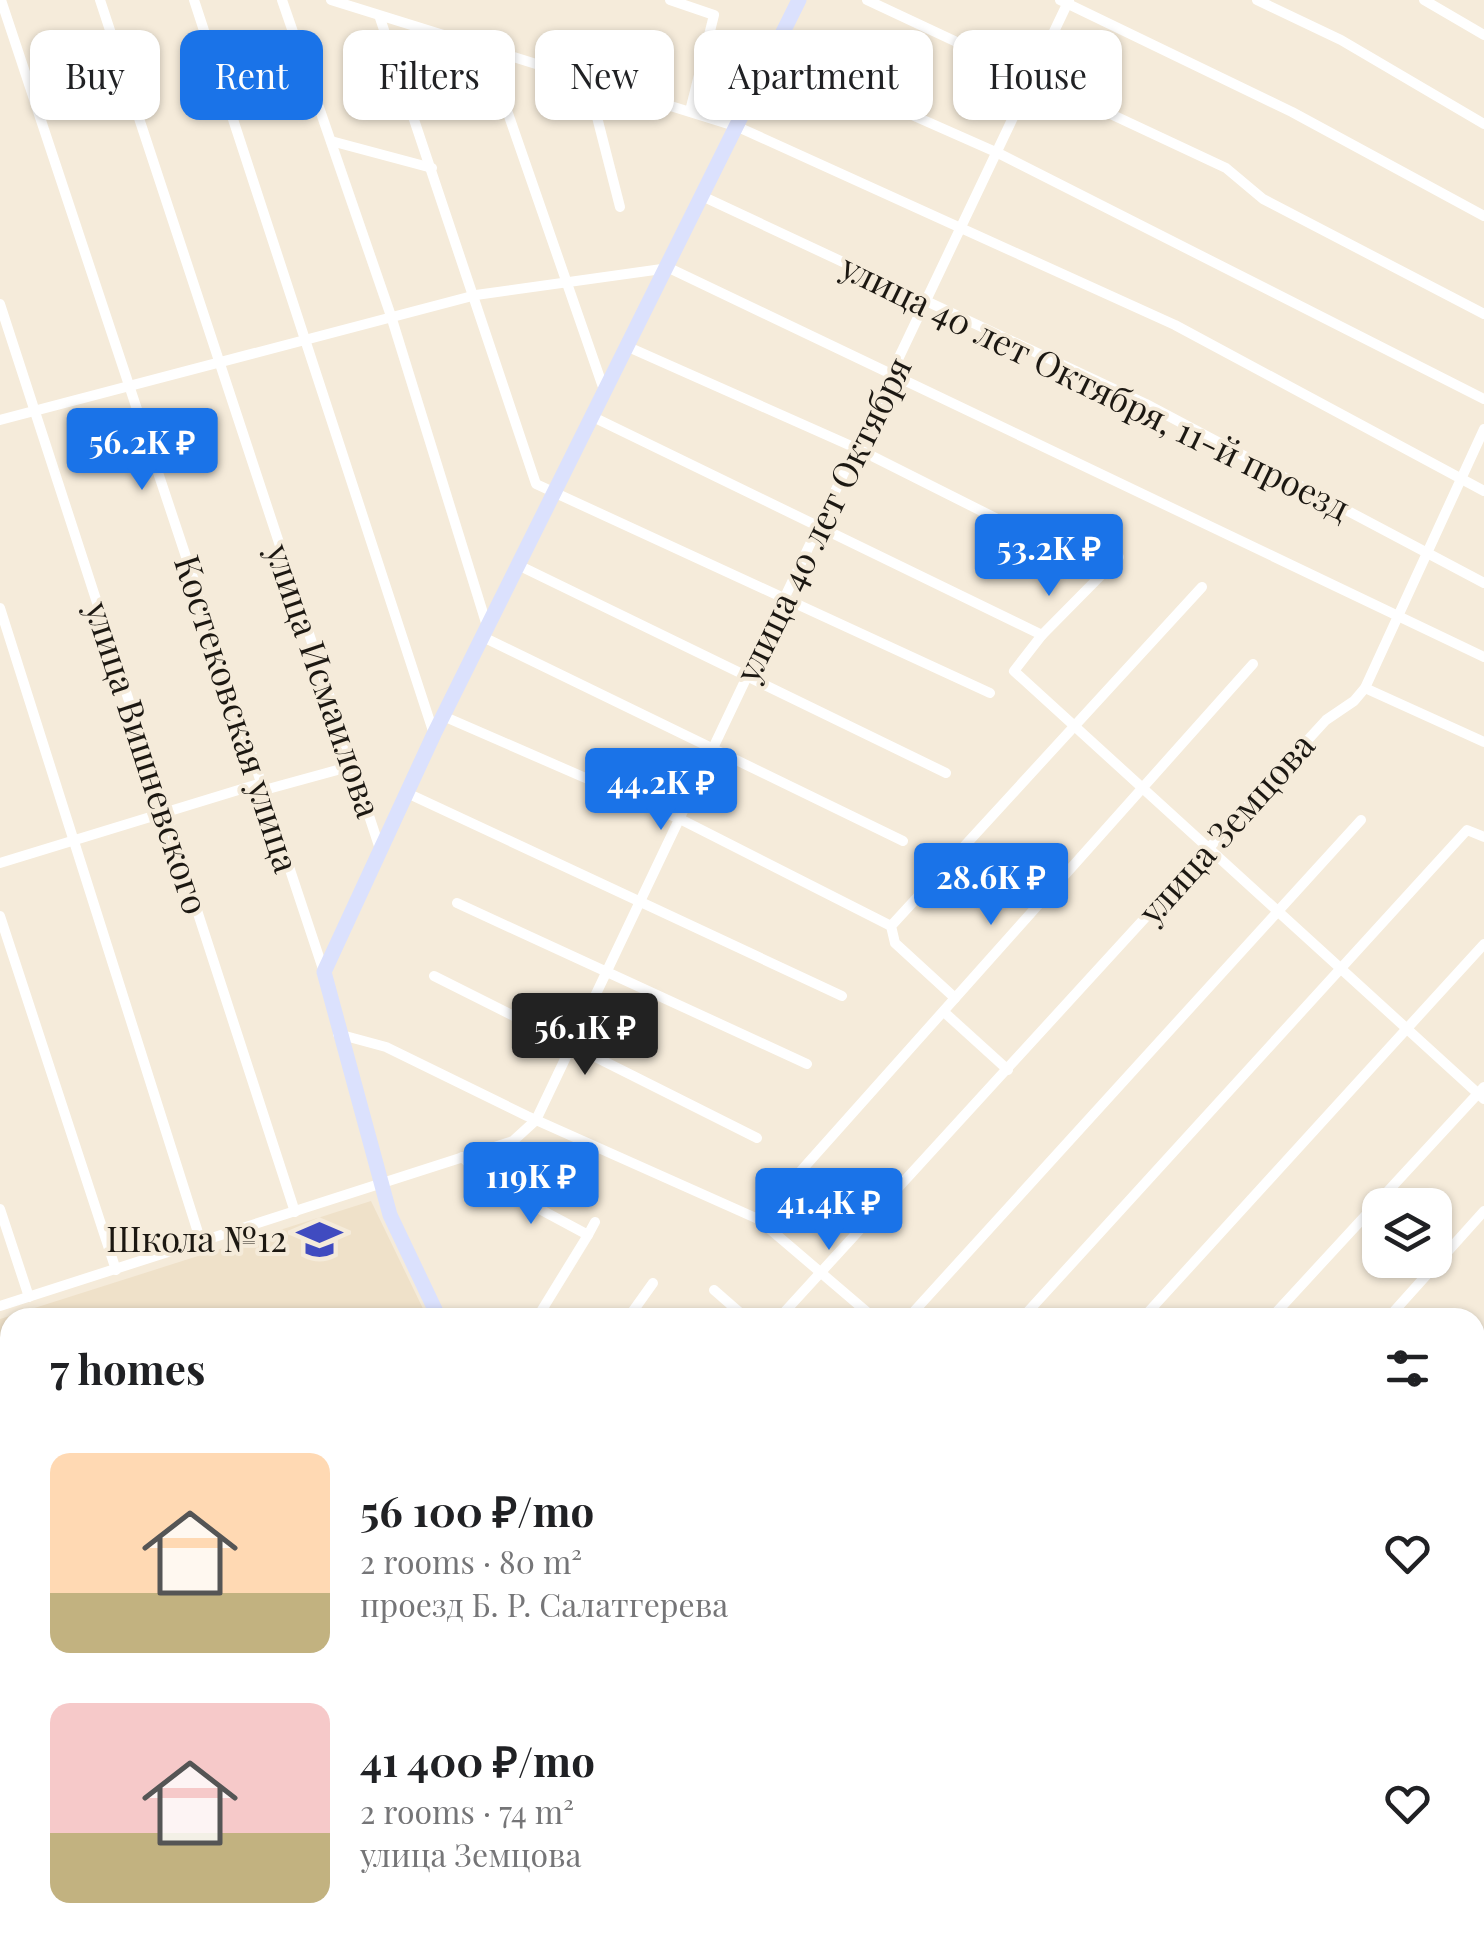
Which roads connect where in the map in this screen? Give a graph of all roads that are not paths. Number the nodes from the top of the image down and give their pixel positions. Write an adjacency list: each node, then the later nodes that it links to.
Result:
1 (1, 0): 47 (street, Костековская улица)
2 (100, 0): 45 (street, улица Исмаилова)
3 (194, 0): 43 (street)
4 (282, 0): 29 (street)
5 (331, 0): 12 (street)
6 (670, 0): 20 (street)
7 (799, 0): 15 (street)
8 (867, 0): 18 (street)
9 (1257, 0): 27 (street)
10 (1424, 0): 17 (street)
11 (1065, 1): 16 (street, улица 40 лет Октября); 34 (street)
12 (371, 6): 13 (street)
13 (380, 18): 14 (street); 31 (street)
14 (425, 30)
15 (785, 30)
16 (1053, 30)
17 (1484, 34)
18 (953, 41)
19 (674, 106): 20 (street)
20 (690, 111): 28 (street)
21 (510, 120): 37 (street)
22 (598, 120): 33 (street)
23 (741, 120): 28 (street)
24 (922, 120): 30 (street)
25 (1014, 120): 30 (street, улица 40 лет Октября)
26 (1121, 120): 41 (street)
27 (1484, 124)
28 (738, 127): 32 (street); 35 (street)
29 (330, 140): 31 (street); 42 (street)
30 (998, 154): 35 (street, улица 40 лет Октября); 49 (street)
31 (432, 168): 38 (street)
32 (704, 197): 36 (street); 39 (street, улица 40 лет Октября, 11-й проезд)
33 (620, 206)
34 (1484, 216)
35 (962, 228): 39 (street, улица 40 лет Октября); 55 (street)
36 (669, 268): 37 (street); 44 (street); 46 (street)
37 (566, 282): 38 (street); 48 (street)
38 (476, 294): 42 (street); 57 (street)
39 (928, 302): 46 (street, улица 40 лет Октября); 59 (street, улица 40 лет Октября, 11-й проезд)
40 (0, 304): 50 (street, улица Вишневского)
41 (1484, 314)
42 (390, 316): 43 (street); 68 (street)
43 (304, 338): 45 (street); 77 (street)
44 (626, 346): 48 (street); 54 (street)
45 (215, 360): 47 (street); 80 (street, улица Исмаилова)
46 (892, 378): 54 (street, улица 40 лет Октября); 67 (street)
47 (127, 384): 50 (street); 82 (street, Костековская улица)
48 (604, 387): 51 (street)
49 (1484, 399)
50 (32, 409): 52 (street); 85 (street, улица Вишневского)
51 (591, 416): 57 (street); 58 (street)
52 (0, 420)
53 (1484, 429): 55 (street, улица Земцова)
54 (858, 449): 58 (street, улица 40 лет Октября); 62 (street)
55 (1461, 479): 56 (street); 59 (street, улица Земцова)
56 (1484, 491)
57 (552, 493): 61 (street); 65 (street)
58 (820, 529): 65 (street, улица 40 лет Октября); 69 (street)
59 (1427, 554): 63 (street, улица 40 лет Октября, 11-й проезд); 67 (street, улица Земцова)
60 (1119, 557): 69 (street)
61 (518, 566): 68 (street); 72 (street)
62 (1098, 569)
63 (1484, 584)
64 (1202, 588): 76 (street)
65 (787, 598): 72 (street, улица 40 лет Октября); 74 (street)
66 (0, 608): 89 (street)
67 (1399, 614): 70 (street); 73 (street, улица Земцова)
68 (485, 632): 75 (street); 79 (street)
69 (1042, 636): 76 (street)
70 (1484, 656)
71 (1253, 664): 83 (street)
72 (750, 676): 79 (street, улица 40 лет Октября); 81 (street)
73 (1365, 688): 78 (street); 92 (street, улица Земцова)
74 (990, 693)
75 (443, 716): 77 (street); 86 (street)
76 (1074, 729): 83 (street); 98 (street)
77 (434, 734): 84 (street)
78 (1484, 742)
79 (714, 748): 86 (street, улица 40 лет Октября); 90 (street)
80 (352, 766): 82 (street); 91 (street, улица Исмаилова)
81 (946, 773)
82 (258, 784): 85 (street); 101 (street, Костековская улица)
83 (1142, 789): 92 (street); 105 (street)
84 (408, 793): 91 (street); 94 (street)
85 (164, 812): 89 (street); 119 (street, улица Вишневского)
86 (682, 820): 94 (street, улица 40 лет Октября); 98 (street)
87 (1361, 820): 96 (street)
88 (1484, 837): 100 (street)
89 (72, 840): 93 (street); 123 (street)
90 (903, 840)
91 (380, 849): 101 (street)
92 (1207, 849): 96 (street); 111 (street, улица Земцова)
93 (0, 863)
94 (643, 900): 102 (street, улица 40 лет Октября); 104 (street)
95 (457, 903): 102 (street)
96 (1277, 912): 100 (street); 136 (street)
97 (0, 916): 124 (street)
98 (891, 926): 105 (street)
99 (1484, 944): 107 (street)
100 (1339, 970): 107 (street); 137 (street)
101 (324, 972): 108 (street)
102 (607, 974): 109 (street, улица 40 лет Октября); 110 (street)
103 (434, 976): 109 (street)
104 (842, 996)
105 (956, 998): 106 (street)
106 (944, 1012): 111 (street); 120 (street)
107 (1408, 1028): 112 (street); 138 (street)
108 (338, 1034): 113 (street); 116 (street)
109 (571, 1048): 113 (street, улица 40 лет Октября); 114 (street)
110 (808, 1064)
111 (1008, 1070): 125 (street, улица Земцова)
112 (1482, 1093): 139 (street)
113 (536, 1120): 115 (street); 120 (street)
114 (757, 1138)
115 (462, 1158): 116 (street); 122 (street)
116 (381, 1184): 119 (street); 130 (street)
117 (0, 1209): 128 (street)
118 (1484, 1210): 140 (street)
119 (294, 1212): 123 (street)
120 (758, 1219): 125 (street)
121 (595, 1222): 122 (street)
122 (588, 1235): 131 (street)
123 (202, 1242): 124 (street)
124 (116, 1270): 128 (street)
125 (821, 1272): 134 (street, улица Земцова); 135 (street)
126 (653, 1283): 132 (street)
127 (714, 1290): 133 (street)
128 (29, 1296): 129 (street)
129 (0, 1306)
130 (434, 1308)
131 (543, 1308)
132 (635, 1308)
133 (735, 1308)
134 (788, 1308)
135 (862, 1308)
136 (917, 1308)
137 (1031, 1308)
138 (1152, 1308)
139 (1279, 1308)
140 (1397, 1308)

